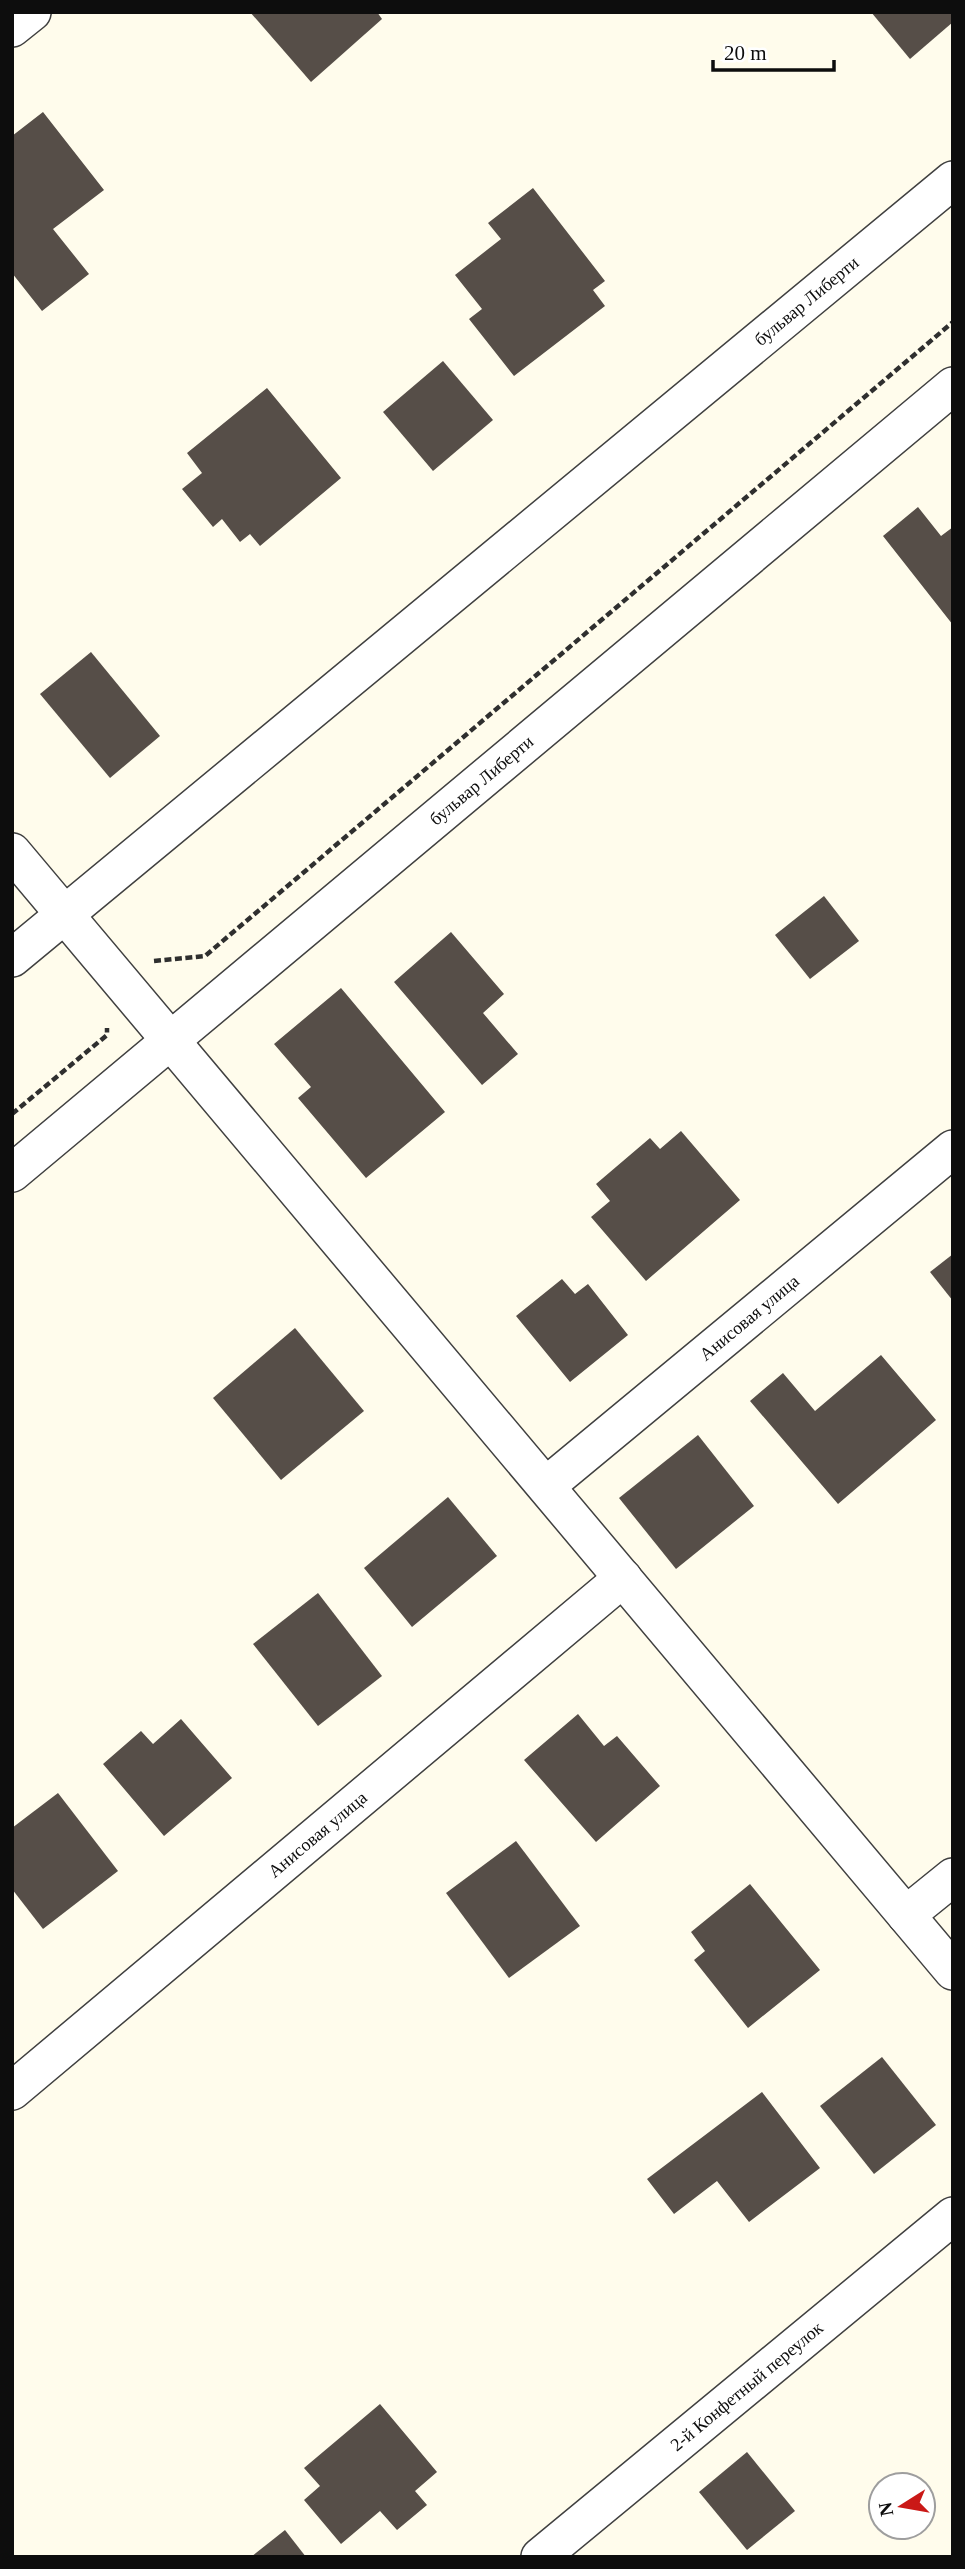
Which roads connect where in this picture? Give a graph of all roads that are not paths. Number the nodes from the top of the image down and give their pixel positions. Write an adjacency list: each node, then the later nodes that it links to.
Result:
1 (32, 12): 2 (street)
2 (12, 29)
3 (953, 180): 6 (street, бульвар Либерти)
4 (953, 386): 8 (street, бульвар Либерти)
5 (12, 852): 6 (street)
6 (65, 914): 7 (street, бульвар Либерти); 8 (street)
7 (12, 958)
8 (171, 1040): 10 (street, бульвар Либерти); 11 (street)
9 (953, 1149): 11 (street, Анисовая улица)
10 (12, 1173)
11 (545, 1486): 12 (street)
12 (623, 1578): 14 (street); 16 (street, Анисовая улица)
13 (953, 1877): 14 (street)
14 (906, 1915): 15 (street)
15 (953, 1971)
16 (12, 2091)
17 (953, 2216): 18 (street, 2-й Конфетный переулок)
18 (540, 2557)

